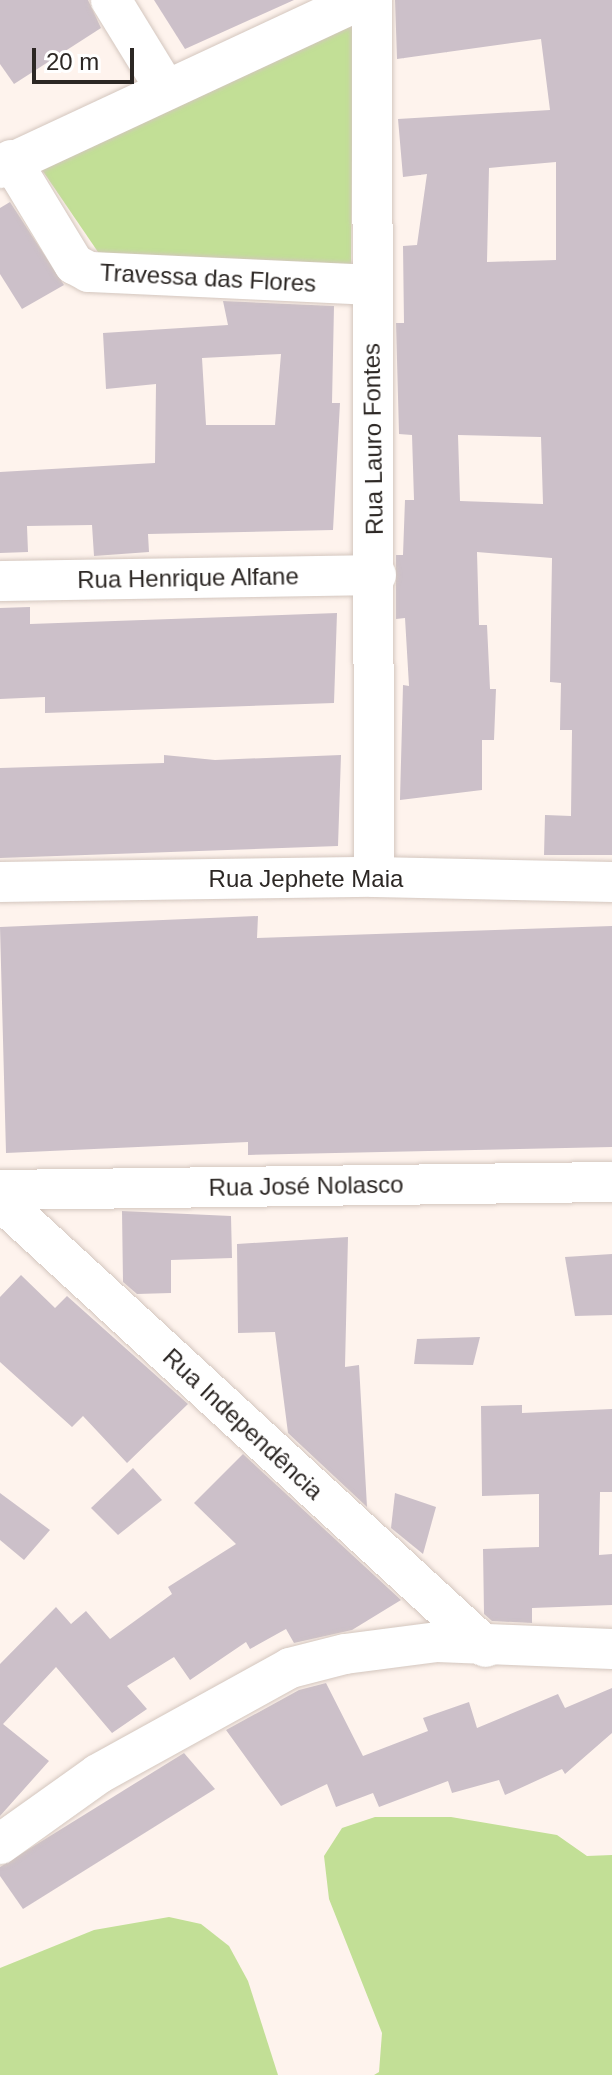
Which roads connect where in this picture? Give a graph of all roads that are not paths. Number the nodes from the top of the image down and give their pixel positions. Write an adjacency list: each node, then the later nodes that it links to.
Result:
1 (111, 0): 4 (street)
2 (361, 0): 4 (street)
3 (372, 0): 6 (street, Rua Lauro Fontes)
4 (165, 88): 5 (street)
5 (6, 164): 6 (street, Travessa das Flores)
6 (370, 285): 7 (street, Rua Lauro Fontes)
7 (376, 575): 8 (street, Rua Henrique Alfane); 9 (street, Rua Lauro Fontes)
8 (0, 581)
9 (374, 877): 10 (street, Rua Jephete Maia); 11 (street, Rua Jephete Maia)
10 (0, 882)
11 (612, 882)
12 (612, 1182): 13 (street, Rua José Nolasco)
13 (0, 1190)
14 (0, 1200): 15 (street, Rua Independência)
15 (486, 1647): 16 (street); 17 (street)
16 (612, 1649)
17 (0, 1844)

